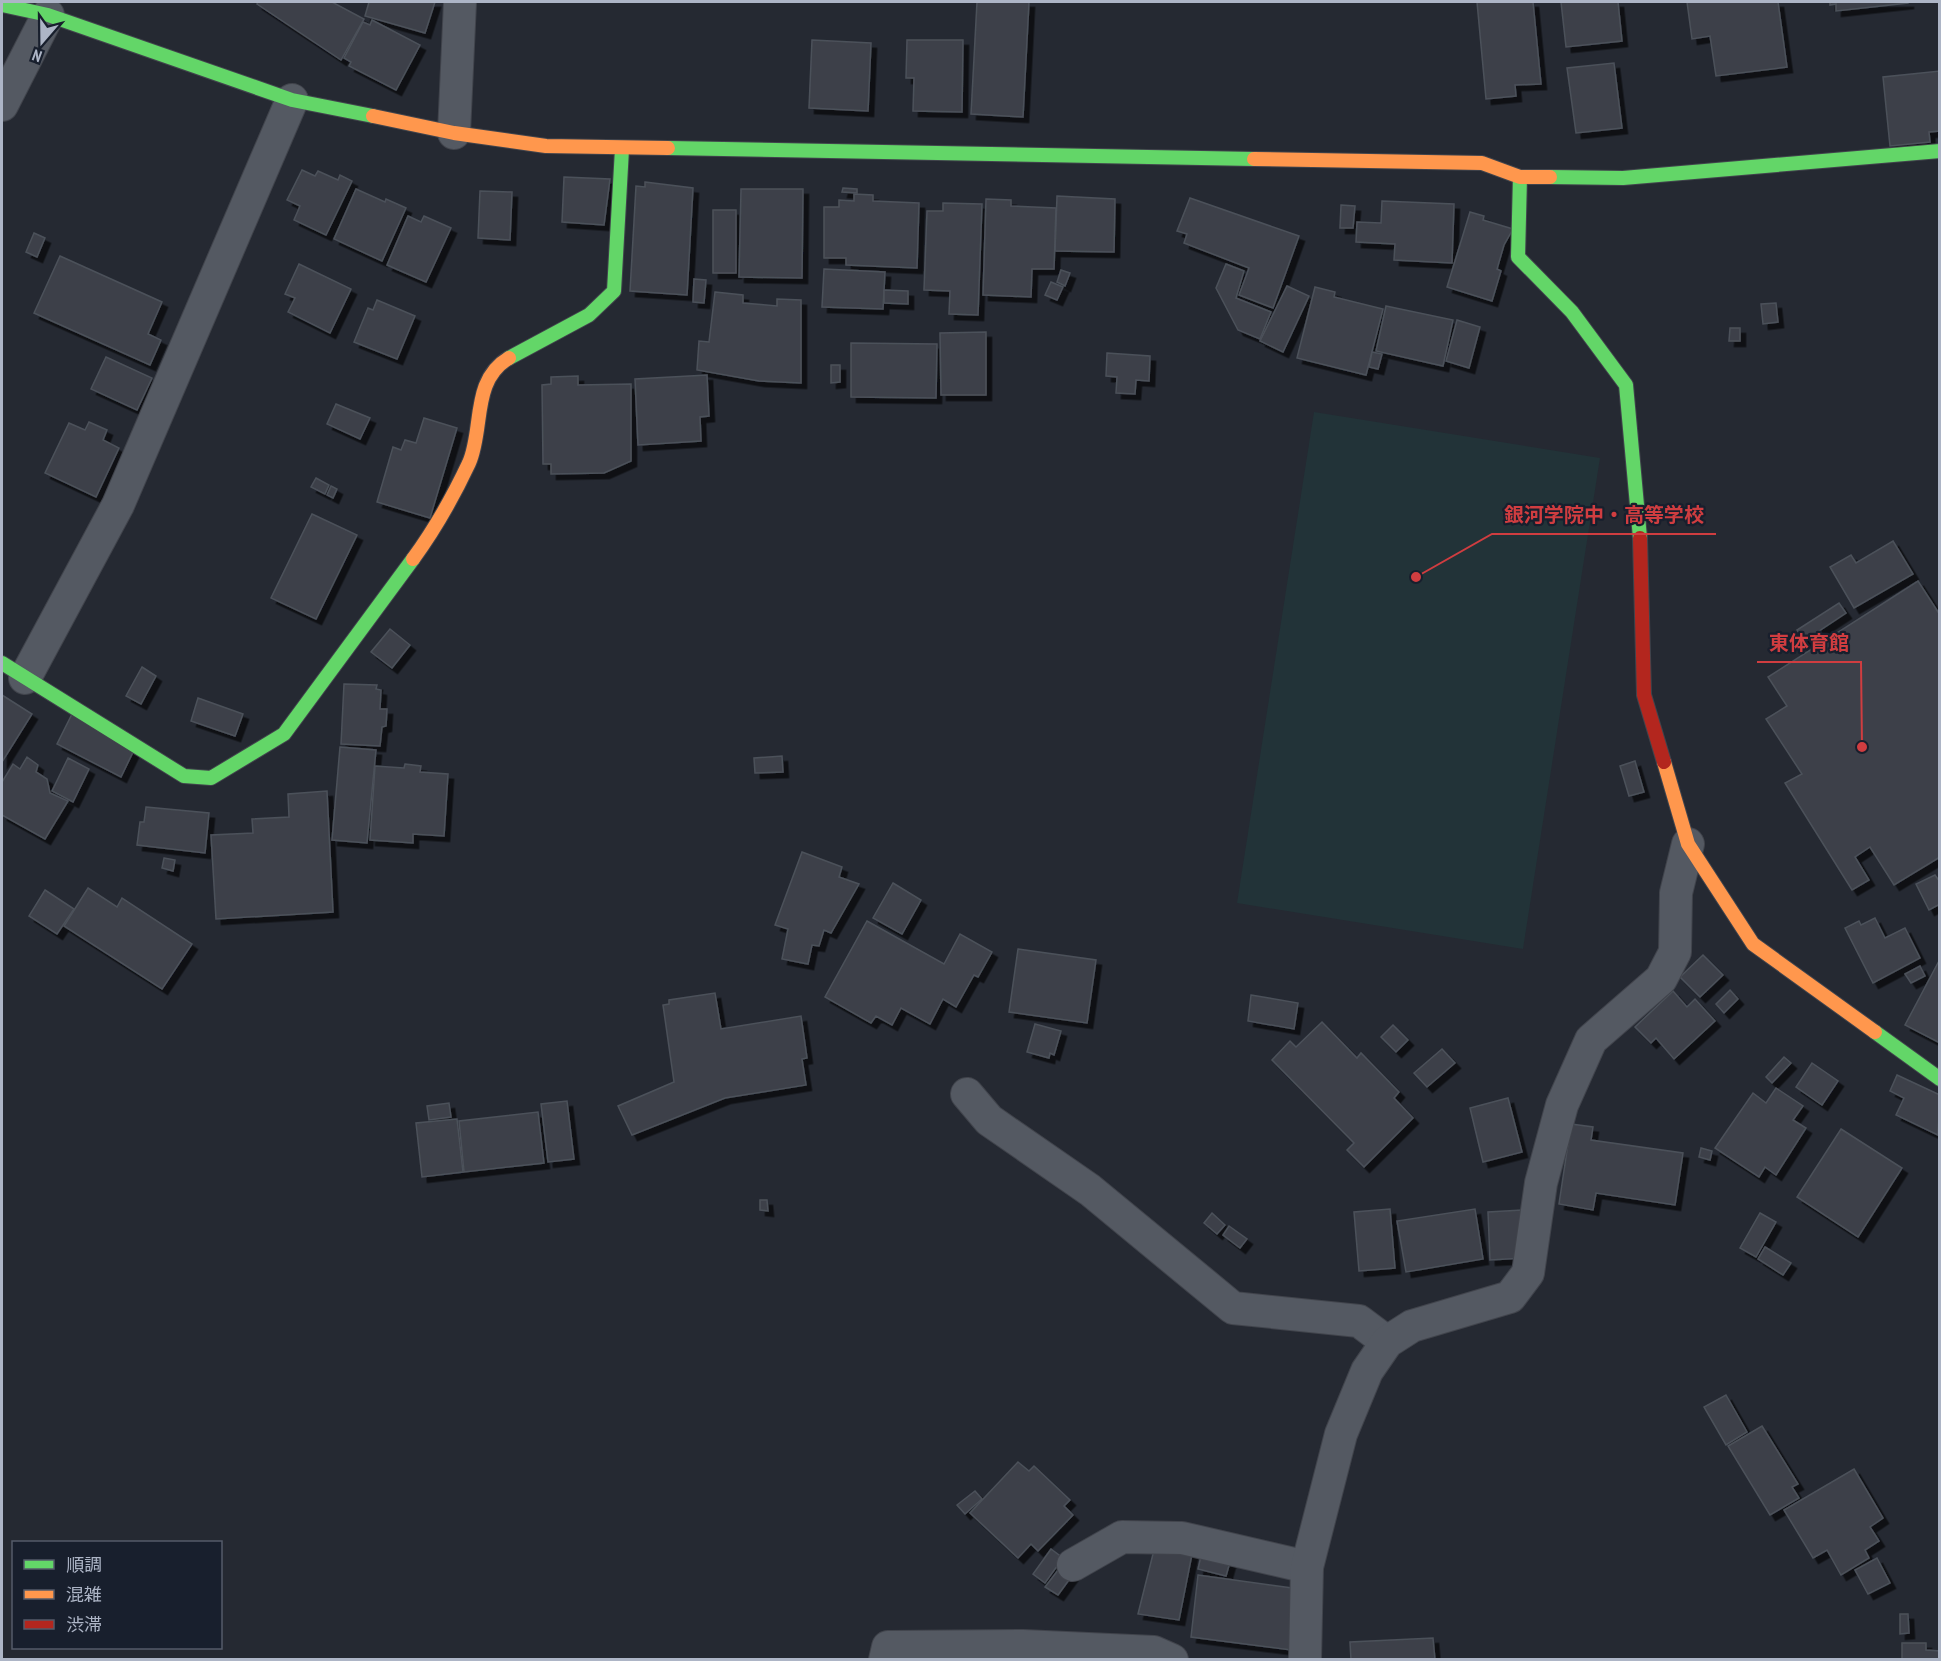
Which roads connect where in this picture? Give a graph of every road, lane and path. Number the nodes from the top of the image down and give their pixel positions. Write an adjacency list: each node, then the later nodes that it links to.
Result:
1 (460, 2): 6 (street)
2 (2, 5): 3 (street)
3 (48, 15): 4 (street); 5 (street)
4 (292, 100): 6 (street); 10 (street)
5 (2, 105)
6 (454, 133): 7 (street)
7 (622, 149): 9 (street); 10 (street)
8 (1940, 151): 9 (street)
9 (1520, 177): 11 (street)
10 (13, 671)
11 (1688, 844): 12 (street); 14 (street)
12 (1940, 1079)
13 (967, 1094): 14 (street)
14 (1387, 1342): 16 (street)
15 (1073, 1565): 16 (street)
16 (1307, 1567): 19 (street)
17 (885, 1659): 18 (street)
18 (1172, 1659)
19 (1305, 1659)

